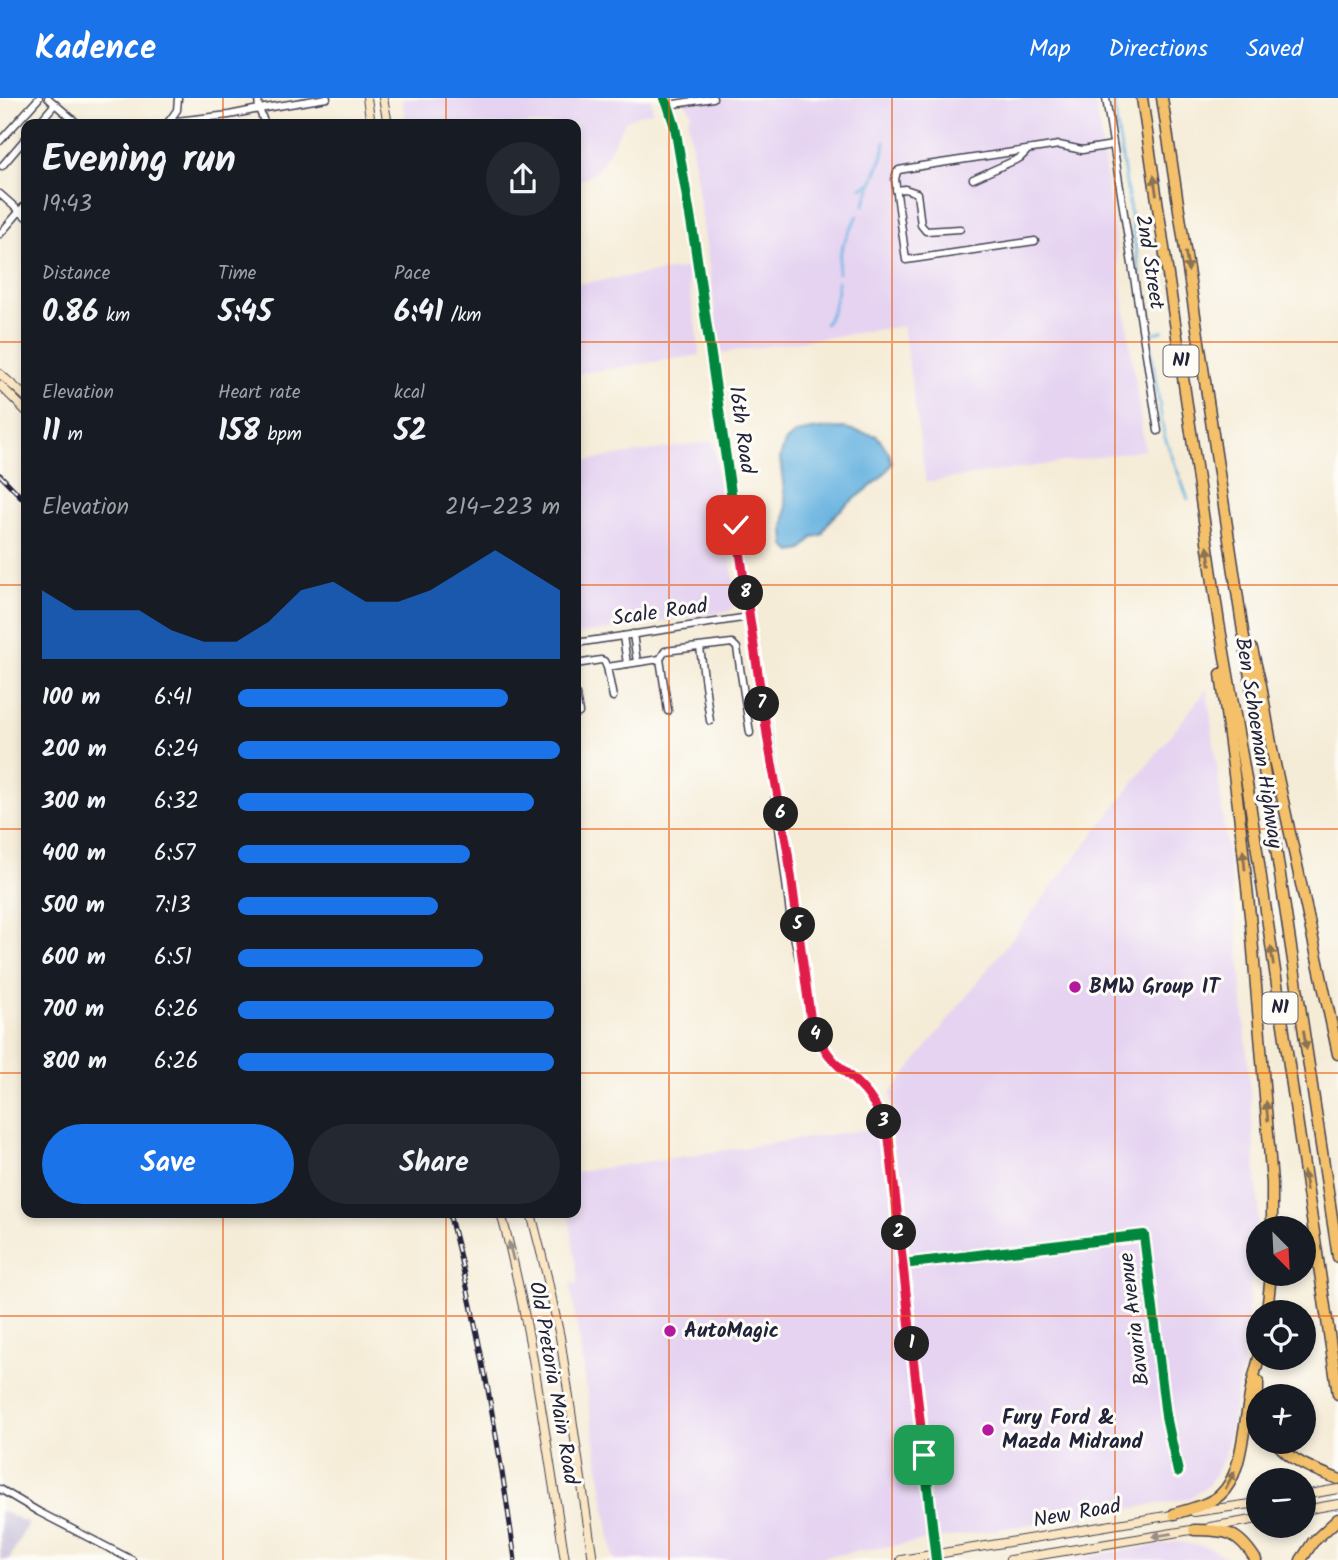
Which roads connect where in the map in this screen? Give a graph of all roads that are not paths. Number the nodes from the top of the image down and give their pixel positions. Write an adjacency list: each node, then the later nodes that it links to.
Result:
1 (38, 98): 23 (street)
2 (48, 98): 13 (street)
3 (178, 98): 18 (street)
4 (258, 98): 15 (street)
5 (327, 98): 15 (street)
6 (367, 98): 21 (main road)
7 (383, 98): 22 (main road)
8 (664, 98): 14 (street, 16th Road)
9 (713, 98): 14 (street)
10 (1106, 98): 25 (street, 2nd Street)
11 (1142, 98): 42 (highway, Ben Schoeman Highway / N1, one-way to 11)
12 (1162, 98): 40 (highway, Ben Schoeman Highway / N1, one-way to 40)
13 (55, 104): 16 (street); 17 (street)
14 (668, 105): 41 (street, 16th Road)
15 (259, 109): 19 (street); 20 (street)
16 (42, 119)
17 (72, 119)
18 (171, 119)
19 (203, 119)
20 (263, 119)
21 (370, 119)
22 (387, 119)
23 (0, 141)
24 (21, 145): 27 (street)
25 (1113, 145): 26 (street); 39 (street, 2nd Street)
26 (1028, 150): 28 (street); 29 (street)
27 (2, 166)
28 (973, 179)
29 (896, 190): 32 (street); 34 (street)
30 (0, 194): 31 (street)
31 (20, 211): 33 (street)
32 (960, 229)
33 (0, 234)
34 (1035, 241)
35 (0, 374): 37 (main road)
36 (0, 385): 38 (main road)
37 (21, 393)
38 (21, 406)
39 (1158, 431)
40 (1240, 609): 56 (highway); 60 (highway, Ben Schoeman Highway / N1, one-way to 60)
41 (749, 617): 43 (street, Scale Road); 61 (street, 16th Road)
42 (1219, 623): 57 (highway, one-way to 42); 63 (highway, Ben Schoeman Highway / N1, one-way to 42)
43 (633, 635): 44 (street, Scale Road); 48 (street)
44 (623, 636): 45 (street, Scale Road); 50 (street)
45 (581, 642)
46 (700, 648): 47 (street); 54 (street); 55 (street)
47 (660, 659): 48 (street); 53 (street)
48 (637, 662): 50 (street)
49 (581, 663): 51 (street)
50 (627, 664): 51 (street)
51 (607, 667): 52 (street)
52 (613, 697)
53 (668, 711)
54 (710, 721)
55 (750, 733)
56 (1338, 1054)
57 (1272, 1216)
58 (502, 1218): 80 (main road, Old Pretoria Main Road, one-way to 58)
59 (532, 1218): 75 (main road, Old Pretoria Main Road)
60 (1338, 1257)
61 (903, 1264): 65 (street, Bavaria Avenue); 78 (street, 16th Road)
62 (1256, 1370): 73 (highway, one-way to 62)
63 (1338, 1394)
64 (1288, 1454): 66 (highway)
65 (1178, 1472)
66 (1338, 1479)
67 (0, 1489): 79 (street)
68 (1338, 1489): 69 (main road)
69 (1316, 1493)
70 (1246, 1504): 73 (main road, New Road)
71 (1338, 1504): 72 (main road)
72 (1316, 1508)
73 (1174, 1514): 78 (main road, New Road)
74 (1338, 1519): 86 (highway)
75 (587, 1521): 81 (main road, Old Pretoria Main Road); 82 (main road)
76 (1246, 1521): 77 (main road, New Road)
77 (1194, 1530): 84 (main road, New Road, one-way to 84); 85 (highway)
78 (935, 1557): 83 (main road, New Road)
79 (132, 1560)
80 (564, 1560)
81 (593, 1560)
82 (599, 1560)
83 (901, 1560)
84 (1010, 1560)
85 (1256, 1560)
86 (1301, 1560)

